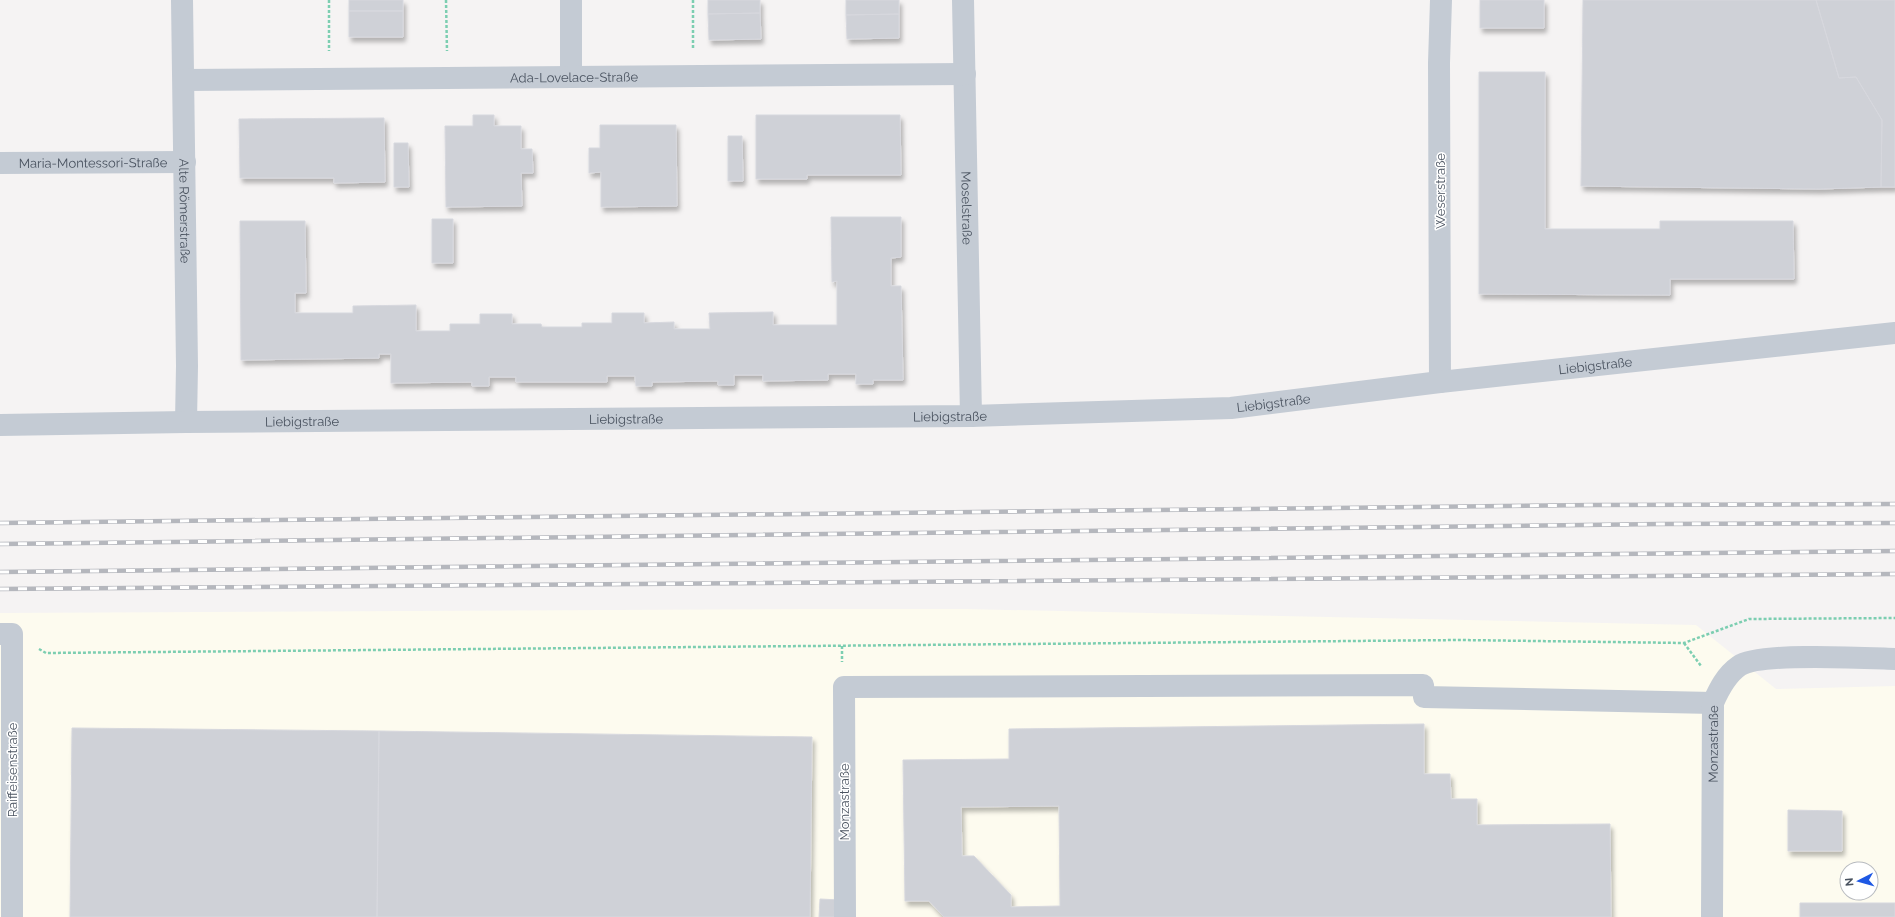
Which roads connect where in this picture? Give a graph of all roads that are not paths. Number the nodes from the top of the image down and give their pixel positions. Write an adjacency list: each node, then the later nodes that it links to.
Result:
1 (182, 0): 7 (street, Alte Römerstraße)
2 (571, 0): 6 (street)
3 (963, 0): 5 (street, Moselstraße)
4 (1441, 0): 11 (street, Weserstraße)
5 (965, 74): 6 (street, Ada-Lovelace-Straße); 12 (street, Moselstraße)
6 (571, 77): 7 (street, Ada-Lovelace-Straße)
7 (184, 80): 8 (street, Alte Römerstraße)
8 (185, 162): 9 (street, Maria-Montessori-Straße); 13 (street, Alte Römerstraße)
9 (0, 163)
10 (1895, 333): 11 (street, Liebigstraße)
11 (1440, 382): 12 (street, Liebigstraße)
12 (971, 416): 13 (street, Liebigstraße)
13 (186, 422): 14 (street, Liebigstraße)
14 (0, 425)
15 (6, 634): 18 (street, Raiffeisenstraße)
16 (1895, 659): 17 (street, Monzastraße)
17 (1713, 703): 19 (street, Monzastraße); 20 (street, Monzastraße)
18 (12, 917)
19 (845, 917)
20 (1712, 917)

